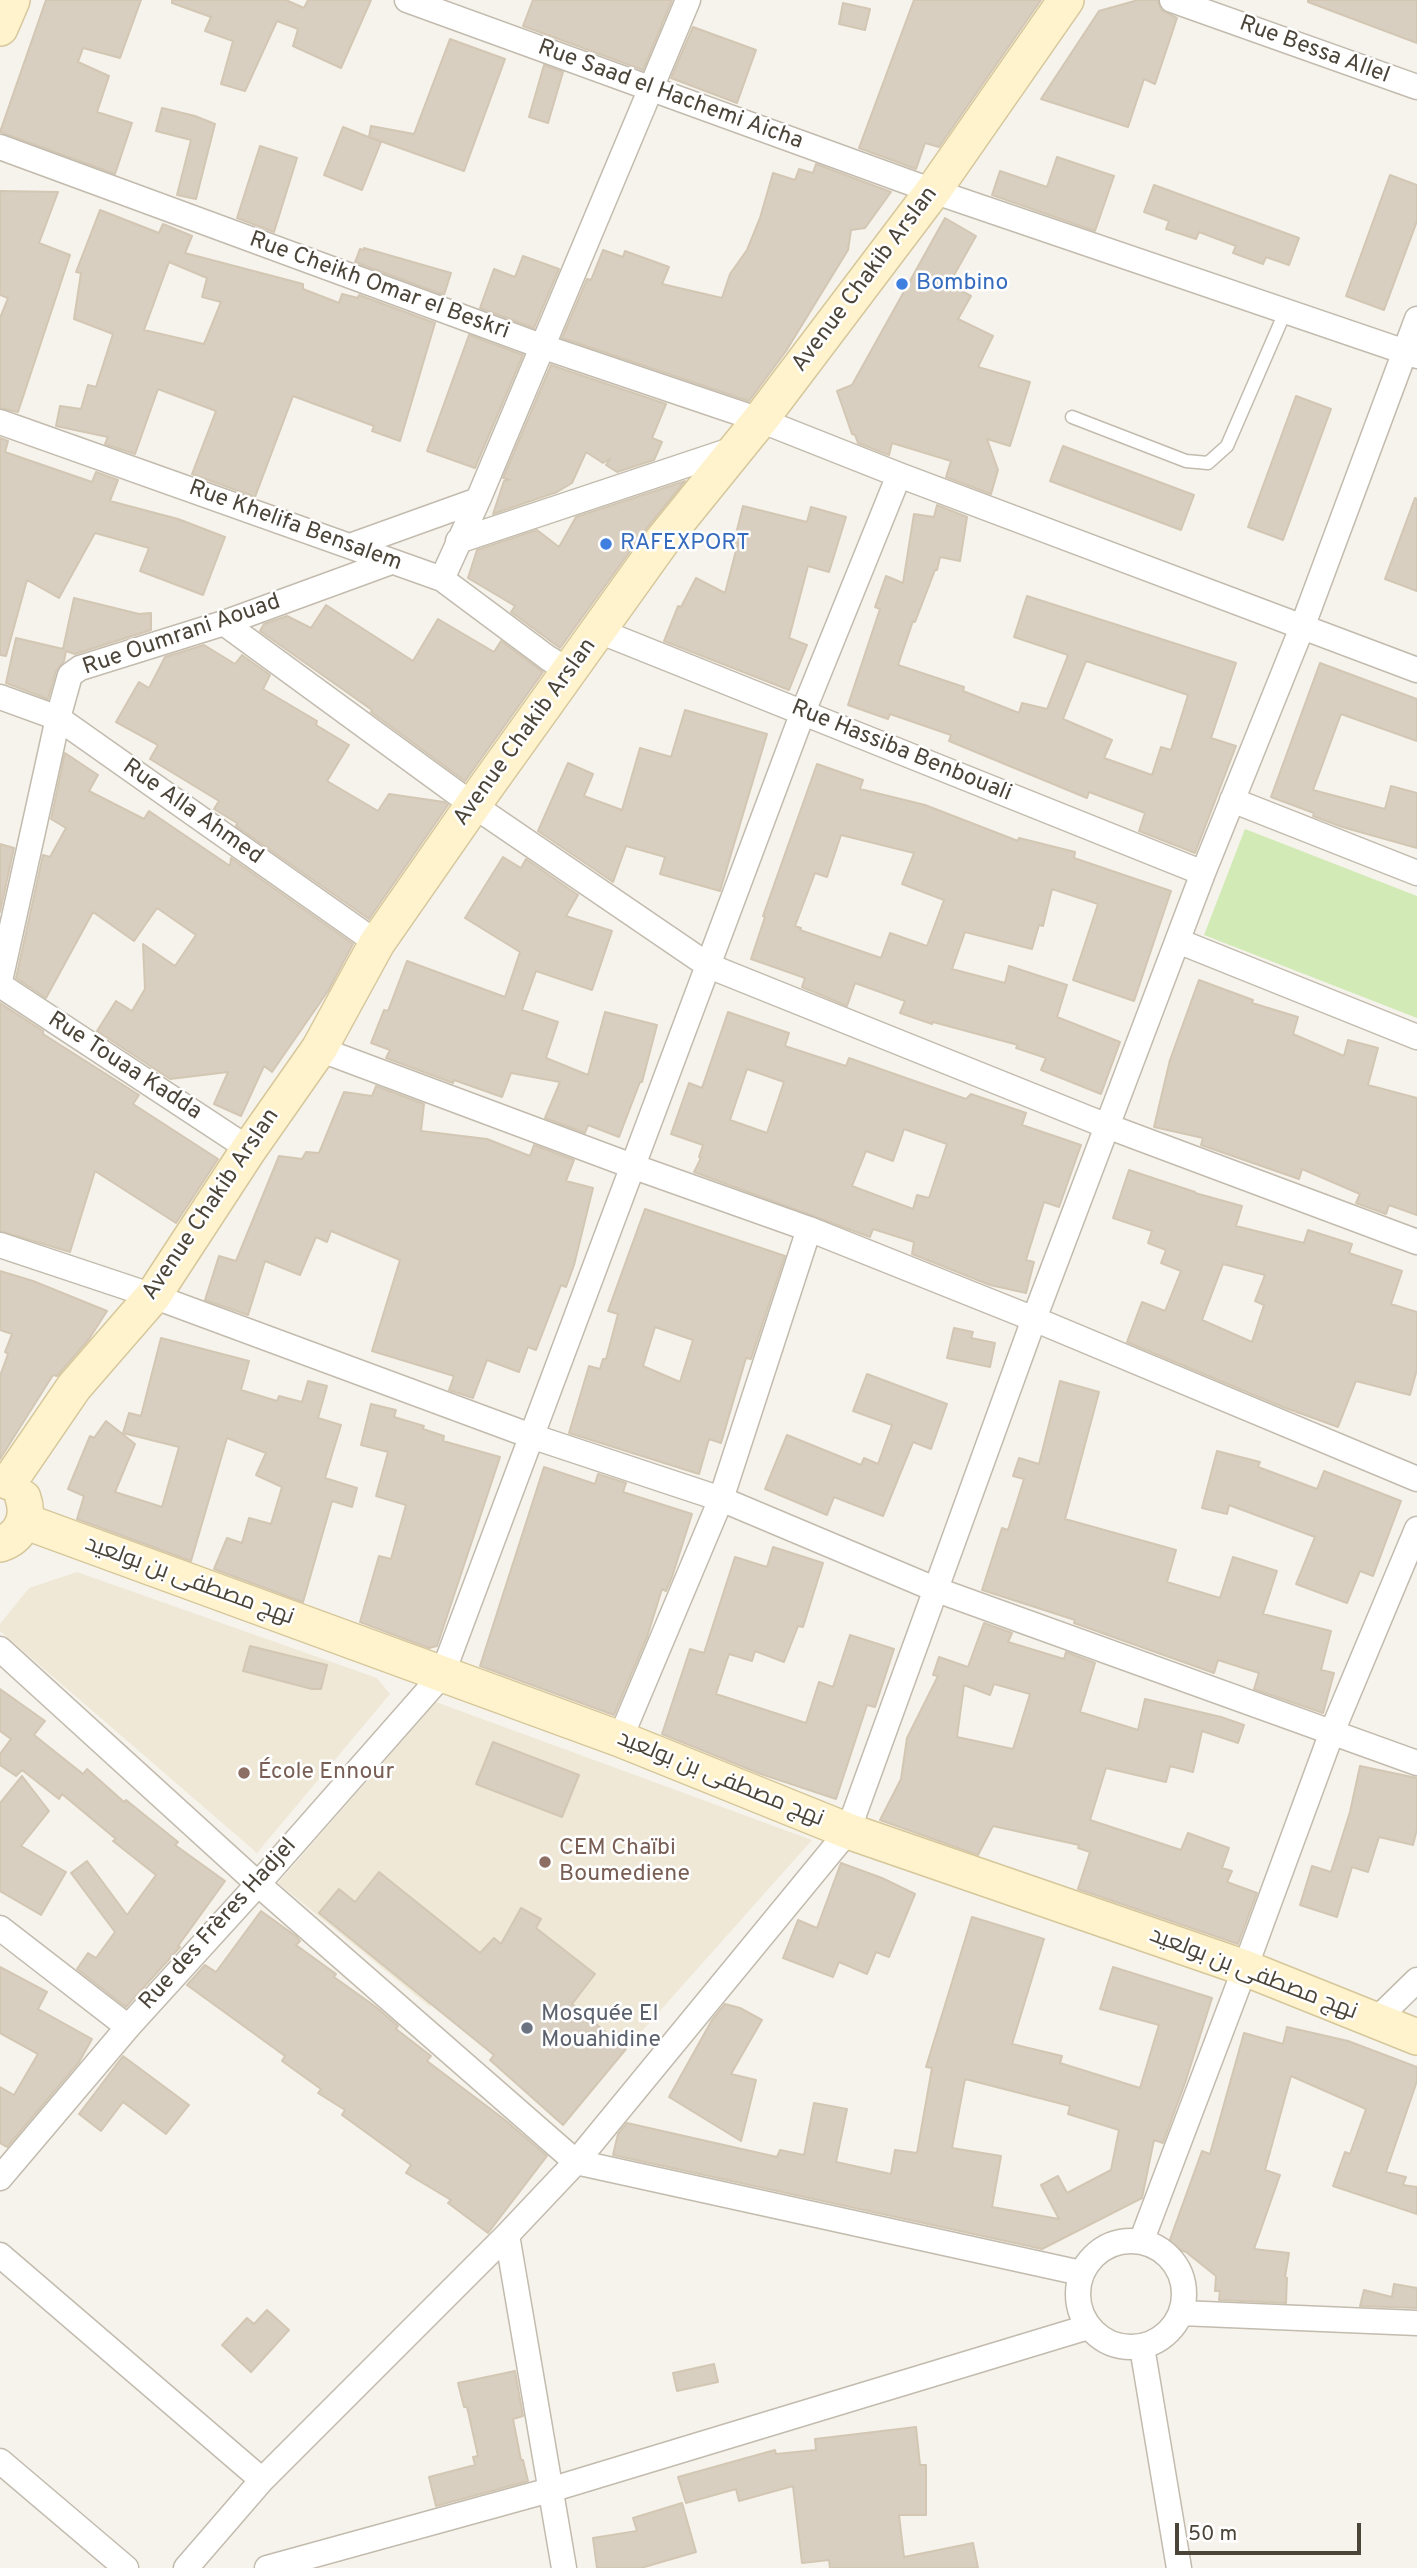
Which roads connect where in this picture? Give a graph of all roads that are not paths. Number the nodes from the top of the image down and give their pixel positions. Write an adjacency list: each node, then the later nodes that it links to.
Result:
1 (12, 0): 6 (main road)
2 (407, 0): 8 (street, Rue Saad el Hachemi Aicha)
3 (688, 0): 8 (street)
4 (1066, 0): 10 (main road, Avenue Chakib Arslan)
5 (1172, 0): 7 (street, Rue Bessa Allel)
6 (0, 28)
7 (1417, 88)
8 (651, 89): 10 (street, Rue Saad el Hachemi Aicha); 13 (street)
9 (0, 148): 13 (street, Rue Cheikh Omar el Beskri)
10 (933, 191): 11 (street, Rue Saad el Hachemi Aicha); 16 (main road, Avenue Chakib Arslan)
11 (1286, 310): 14 (street, Rue Saad el Hachemi Aicha); 15 (lane)
12 (1417, 318): 14 (street)
13 (541, 346): 16 (street, Rue Cheikh Omar el Beskri); 20 (street)
14 (1410, 354): 26 (street)
15 (1072, 417)
16 (760, 420): 18 (main road, Avenue Chakib Arslan); 19 (street, Rue Cheikh Omar el Beskri)
17 (0, 422): 22 (street, Rue Khelifa Bensalem)
18 (738, 448): 21 (street); 27 (main road, Avenue Chakib Arslan)
19 (899, 475): 26 (street, Rue Cheikh Omar el Beskri); 31 (street)
20 (478, 500): 21 (street); 22 (street)
21 (458, 541): 24 (street)
22 (350, 546): 23 (street, Rue Khelifa Bensalem)
23 (391, 562): 24 (street, Rue Khelifa Bensalem); 25 (street, Rue Oumrani Aouad)
24 (442, 579): 29 (street, Rue Khelifa Bensalem)
25 (224, 623): 32 (street, Rue Oumrani Aouad); 34 (street)
26 (1303, 625): 28 (street, Rue Cheikh Omar el Beskri); 33 (street)
27 (599, 631): 29 (main road, Avenue Chakib Arslan); 31 (street, Rue Hassiba Benbouali)
28 (1417, 670)
29 (569, 671): 34 (main road, Avenue Chakib Arslan)
30 (0, 697): 32 (street, Rue Alla Ahmed)
31 (803, 712): 35 (street, Rue Hassiba Benbouali); 39 (street)
32 (58, 718): 38 (street, Rue Alla Ahmed); 40 (street, Rue Oumrani Aouad)
33 (1232, 800): 35 (street); 36 (street)
34 (473, 805): 38 (main road, Avenue Chakib Arslan); 39 (street)
35 (1203, 873): 37 (street)
36 (1417, 873)
37 (1178, 941): 41 (street); 43 (street)
38 (377, 943): 42 (main road, Avenue Chakib Arslan)
39 (709, 966): 43 (street); 45 (street)
40 (0, 983): 44 (street, Rue Touaa Kadda)
41 (1417, 1037)
42 (319, 1049): 44 (main road, Avenue Chakib Arslan); 45 (street)
43 (1107, 1126): 47 (street); 50 (street)
44 (249, 1149): 49 (main road, Avenue Chakib Arslan)
45 (632, 1166): 46 (street); 51 (street)
46 (809, 1229): 50 (street); 54 (street)
47 (1417, 1242)
48 (0, 1245): 49 (street)
49 (153, 1296): 51 (street); 53 (main road, Avenue Chakib Arslan)
50 (1034, 1319): 52 (street); 57 (street)
51 (531, 1436): 54 (street); 59 (street)
52 (1417, 1479)
53 (5, 1480): 56 (main road)
54 (721, 1499): 57 (street); 61 (street)
55 (1417, 1529): 60 (street)
56 (12, 1532): 59 (main road, نهج مصطفى بن بولعيد)
57 (937, 1590): 60 (street); 63 (street)
58 (0, 1649): 64 (street)
59 (442, 1675): 61 (main road, نهج مصطفى بن بولعيد); 64 (street, Rue des Frères Hadjel)
60 (1332, 1732): 62 (street); 66 (street)
61 (620, 1739): 63 (main road, نهج مصطفى بن بولعيد)
62 (1417, 1763)
63 (848, 1831): 66 (main road, نهج مصطفى بن بولعيد); 71 (street)
64 (258, 1884): 69 (street, Rue des Frères Hadjel); 71 (street)
65 (0, 1928): 69 (street)
66 (1245, 1969): 68 (main road, نهج مصطفى بن بولعيد); 74 (street)
67 (1417, 1980): 68 (street)
68 (1374, 2022): 70 (main road, نهج مصطفى بن بولعيد)
69 (128, 2027): 72 (street, Rue des Frères Hadjel)
70 (1417, 2037)
71 (576, 2162): 73 (street); 76 (street)
72 (0, 2178)
73 (507, 2235): 82 (street); 83 (street)
74 (1132, 2242): 76 (street); 77 (street)
75 (0, 2255): 82 (street)
76 (1081, 2273): 79 (street)
77 (1181, 2314): 78 (street); 80 (street)
78 (1417, 2323)
79 (1088, 2327): 80 (street); 83 (street)
80 (1142, 2347): 88 (street)
81 (0, 2461): 84 (street)
82 (262, 2480): 85 (street)
83 (550, 2490): 86 (street); 87 (street)
84 (126, 2568)
85 (186, 2568)
86 (267, 2568)
87 (564, 2568)
88 (1179, 2568)

